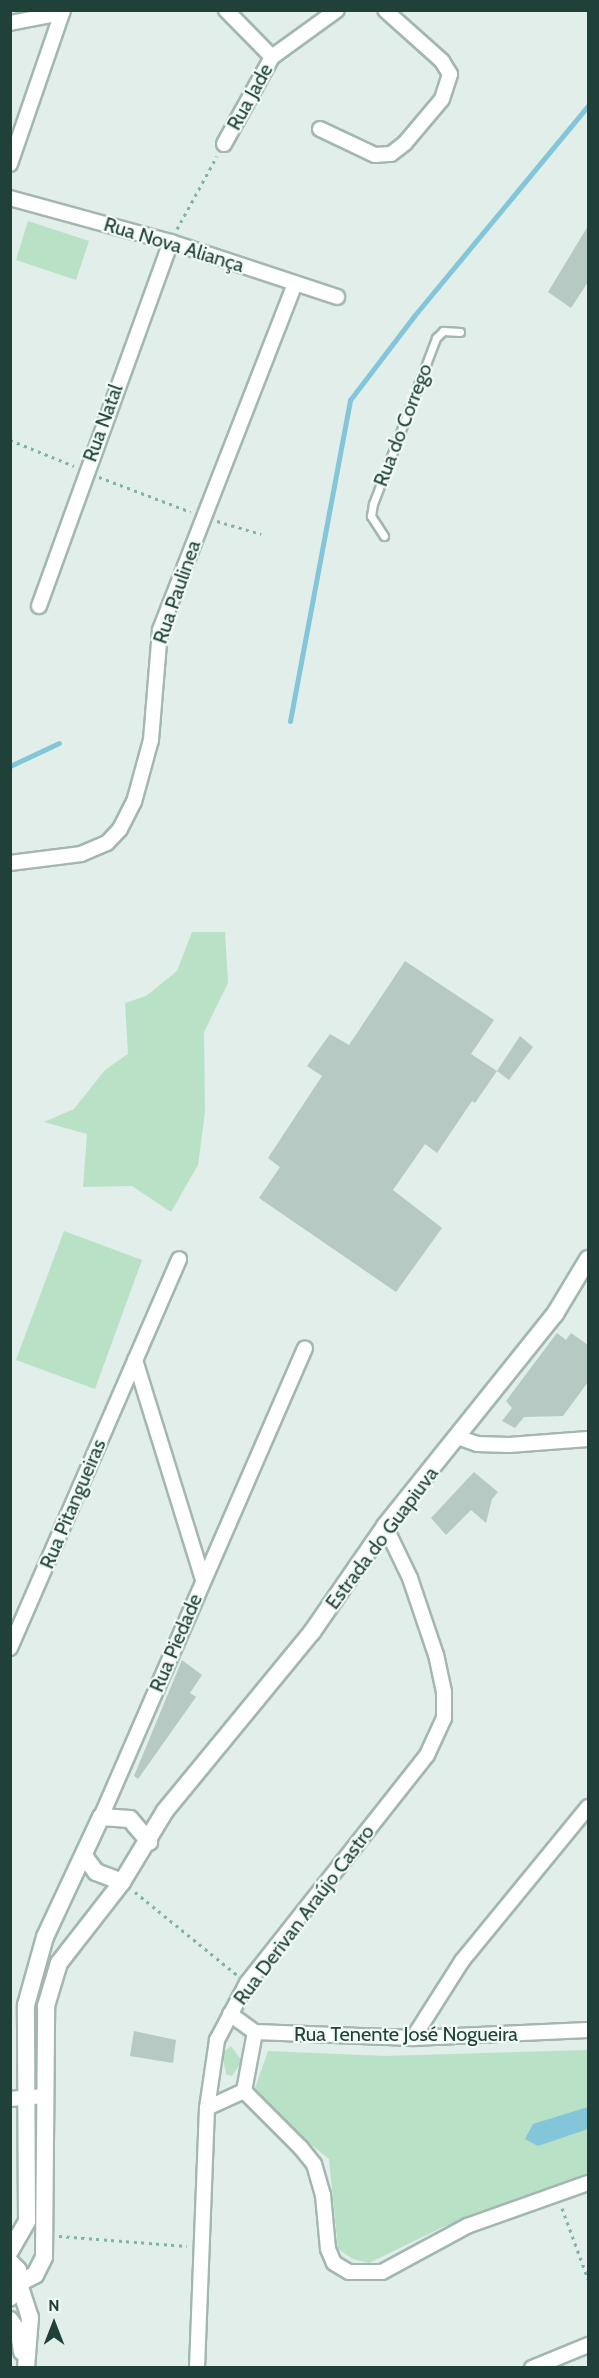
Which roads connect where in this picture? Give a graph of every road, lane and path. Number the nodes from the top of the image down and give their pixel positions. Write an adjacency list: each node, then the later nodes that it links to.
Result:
1 (226, 10): 6 (street)
2 (337, 10): 6 (street, Rua Jade)
3 (385, 10): 7 (street)
4 (63, 12): 5 (street); 9 (street)
5 (10, 23)
6 (272, 57): 8 (street, Rua Jade)
7 (320, 129)
8 (224, 144): 11 (path)
9 (10, 164)
10 (10, 198): 11 (street, Rua Nova Aliança)
11 (171, 242): 12 (street, Rua Nova Aliança); 16 (street, Rua Natal)
12 (295, 284): 13 (street, Rua Nova Aliança); 17 (street, Rua Paulinea)
13 (337, 297)
14 (460, 332): 19 (lane, Rua do Corrego)
15 (10, 440): 16 (path)
16 (86, 472): 17 (path); 20 (street, Rua Natal)
17 (204, 517): 18 (path); 21 (street, Rua Paulinea)
18 (261, 534)
19 (384, 536)
20 (39, 606)
21 (10, 863)
22 (179, 1259): 25 (street, Rua Pitangueiras)
23 (588, 1259): 26 (street, Estrada do Guapiuva)
24 (305, 1348): 29 (street, Rua Piedade)
25 (135, 1360): 29 (street); 30 (street, Rua Pitangueiras)
26 (460, 1438): 27 (street); 28 (street, Estrada do Guapiuva)
27 (588, 1439)
28 (385, 1526): 32 (street, Estrada do Guapiuva); 38 (street, Rua Derivan Araújo Castro)
29 (203, 1580): 33 (street, Rua Piedade)
30 (10, 1648)
31 (588, 1807): 42 (street)
32 (165, 1811): 34 (street); 35 (street, Estrada do Guapiuva)
33 (101, 1817): 34 (street); 36 (street, Rua Piedade)
34 (130, 1819): 35 (street)
35 (148, 1842): 37 (street, Estrada do Guapiuva)
36 (84, 1856): 37 (street); 45 (street, Rua Piedade)
37 (122, 1882): 38 (path); 44 (street, Estrada do Guapiuva)
38 (247, 1983): 39 (street, Rua Derivan Araújo Castro)
39 (230, 2014): 41 (street); 46 (street, Rua Derivan Araújo Castro)
40 (588, 2031): 42 (street, Rua Tenente José Nogueira)
41 (255, 2032): 42 (street, Rua Tenente José Nogueira); 43 (street)
42 (413, 2038)
43 (244, 2091): 46 (street); 48 (street)
44 (45, 2096): 45 (street); 49 (street, Estrada do Guapiuva)
45 (18, 2097): 51 (street)
46 (207, 2108): 50 (street, Rua Derivan Araújo Castro)
47 (588, 2183): 48 (street)
48 (557, 2194): 53 (path)
49 (46, 2235): 50 (path); 54 (street, Estrada do Guapiuva)
50 (200, 2247): 58 (street, Rua Derivan Araújo Castro)
51 (10, 2251)
52 (10, 2262): 54 (street)
53 (588, 2279)
54 (17, 2289): 57 (street)
55 (10, 2320): 57 (street)
56 (588, 2345): 59 (street)
57 (26, 2367)
58 (197, 2367)
59 (532, 2367)

